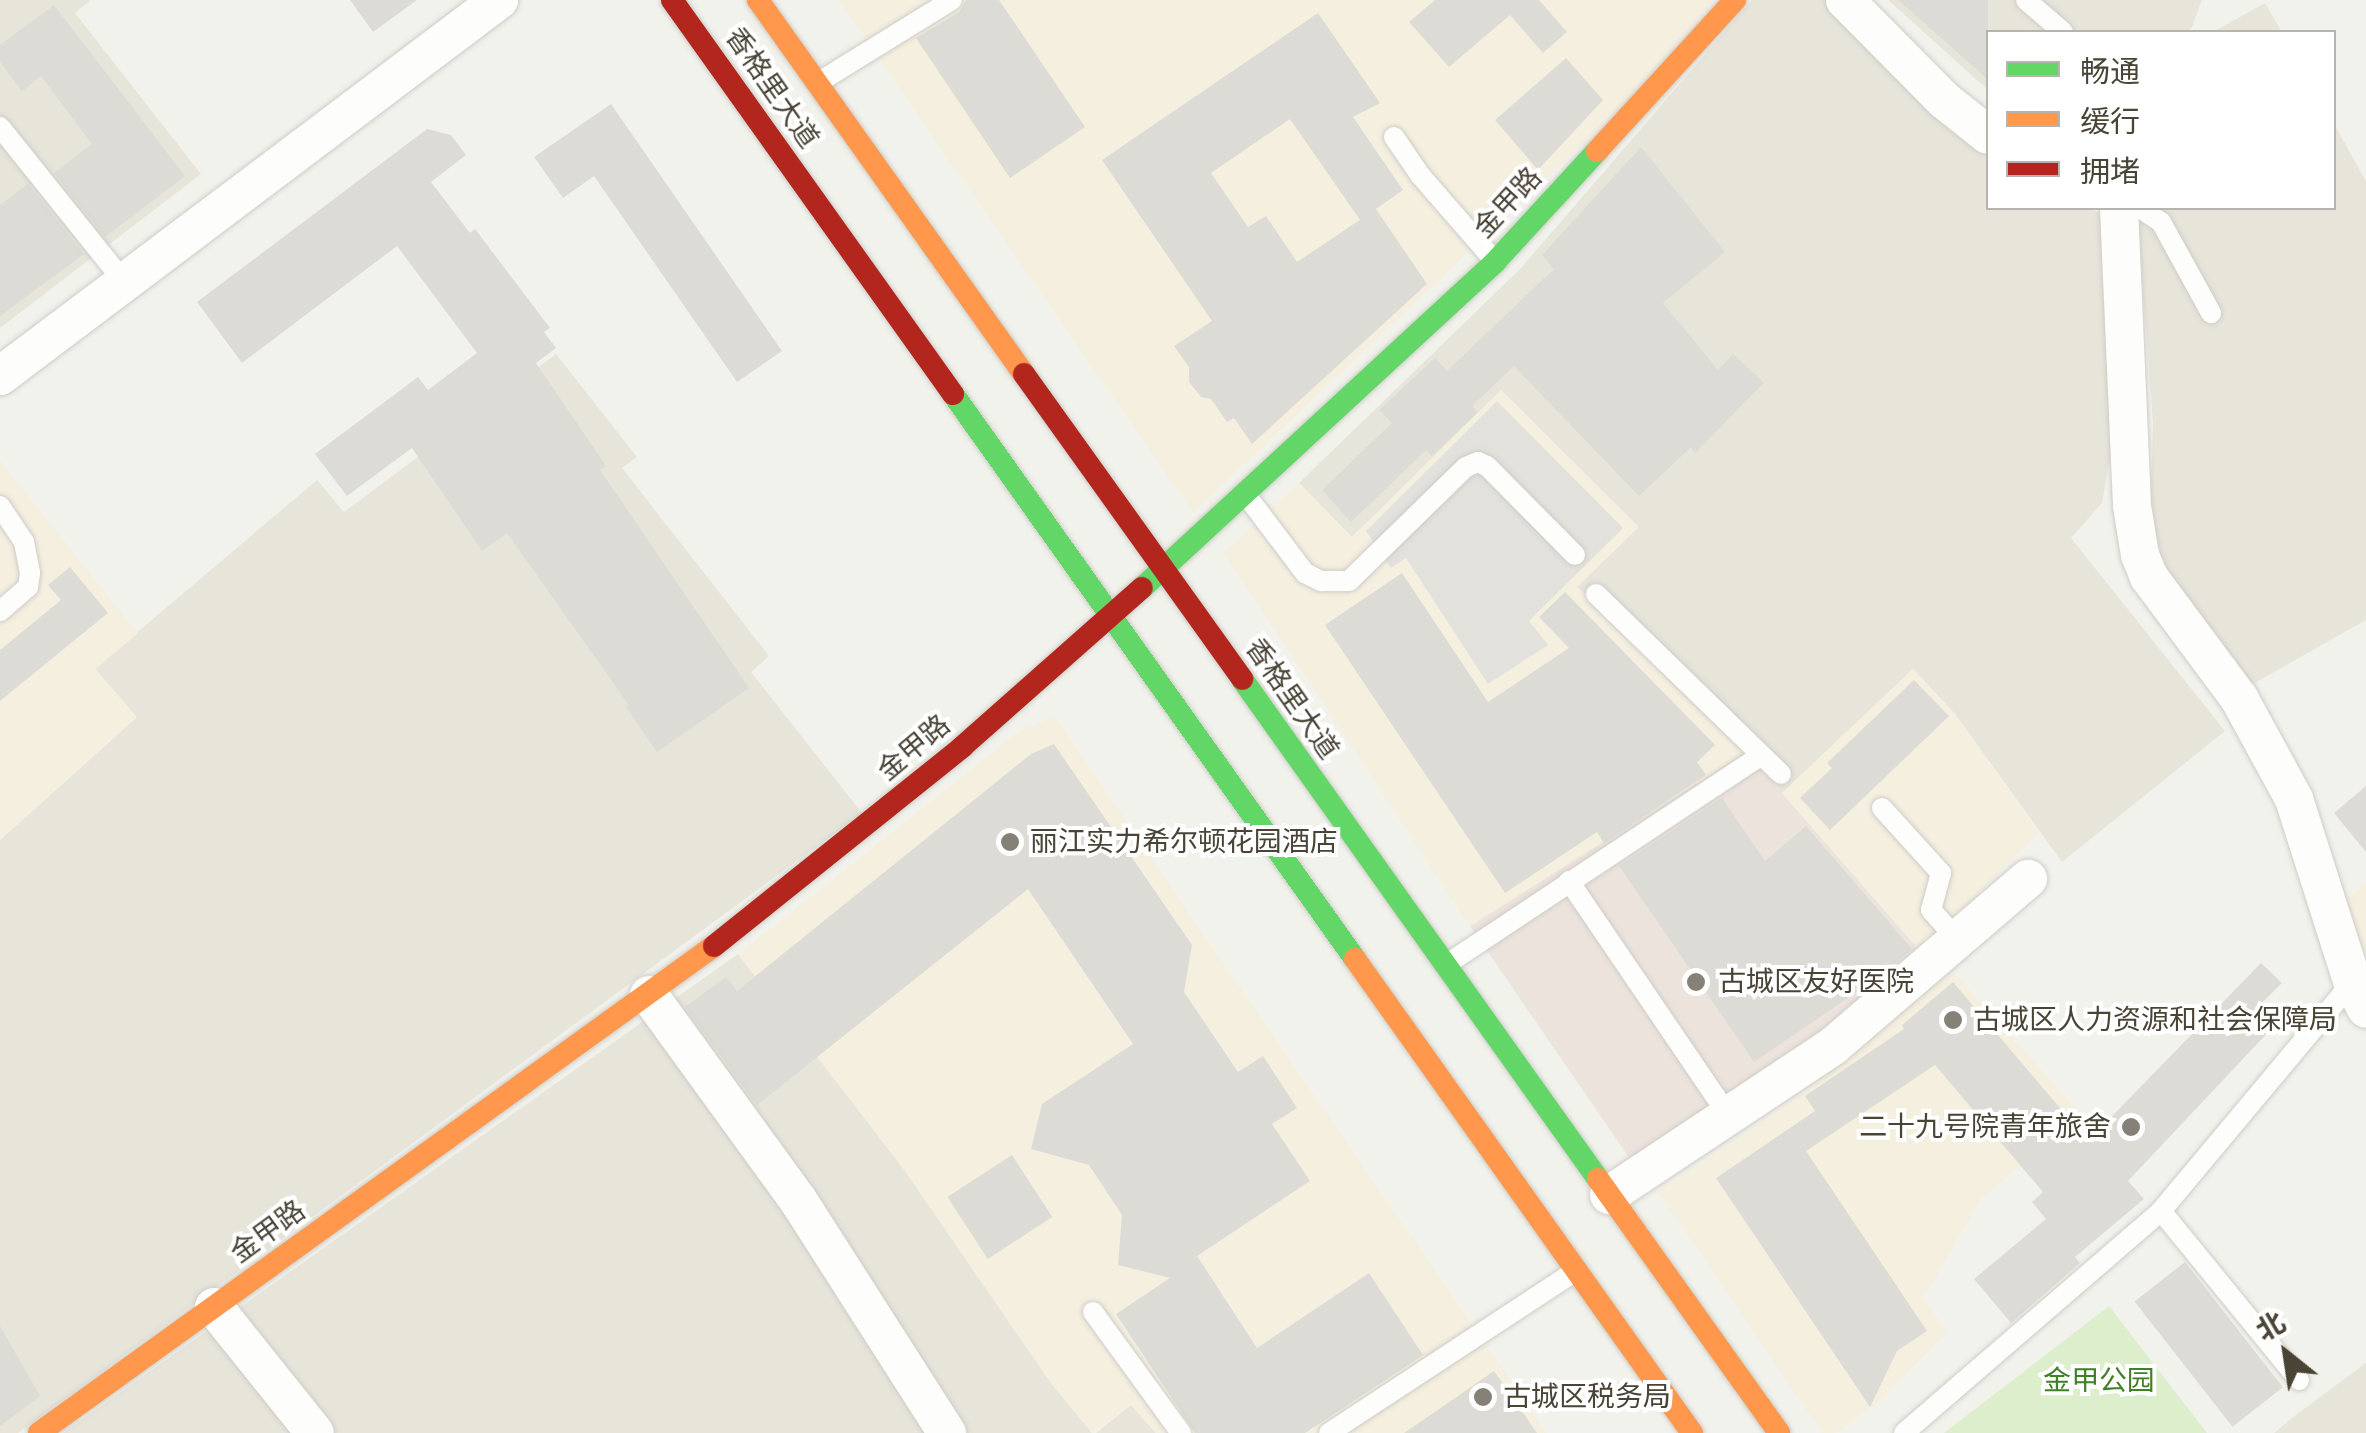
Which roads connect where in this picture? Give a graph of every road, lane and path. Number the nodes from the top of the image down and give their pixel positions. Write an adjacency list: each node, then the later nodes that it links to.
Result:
1 (499, 0): 16 (street)
2 (672, 0): 25 (main road, 香格里大道)
3 (758, 0): 9 (main road, 香格里大道)
4 (952, 0): 9 (lane)
5 (1735, 0): 15 (main road, 金甲路)
6 (1845, 0): 11 (street)
7 (2026, 0): 8 (lane)
8 (2060, 30)
9 (817, 83): 22 (main road, 香格里大道)
10 (0, 127): 16 (lane)
11 (1986, 133)
12 (1394, 137): 15 (lane)
13 (2118, 210): 33 (street)
14 (2143, 210): 17 (lane)
15 (1495, 262): 19 (main road, 金甲路)
16 (124, 282): 18 (street)
17 (2211, 313)
18 (0, 376)
19 (1245, 493): 21 (lane); 22 (main road, 金甲路)
20 (0, 506): 24 (lane)
21 (1575, 555)
22 (1163, 569): 25 (main road, 金甲路); 32 (main road, 香格里大道)
23 (1596, 594): 26 (lane)
24 (0, 611)
25 (1112, 616): 34 (main road, 金甲路); 38 (main road, 香格里大道)
26 (1761, 755): 27 (lane); 30 (lane)
27 (1781, 774)
28 (1882, 808): 31 (lane)
29 (2028, 879): 31 (street)
30 (1568, 881): 32 (lane); 35 (lane)
31 (1957, 940): 35 (street)
32 (1445, 966): 36 (main road, 香格里大道)
33 (2361, 987): 37 (lane)
34 (649, 994): 39 (main road, 金甲路); 44 (street)
35 (1730, 1118): 36 (street)
36 (1609, 1195): 48 (main road, 香格里大道)
37 (2161, 1211): 41 (lane); 49 (lane)
38 (1577, 1270): 46 (lane); 47 (main road, 香格里大道)
39 (214, 1307): 42 (main road, 金甲路); 43 (street)
40 (1093, 1312): 45 (lane)
41 (2299, 1380)
42 (39, 1433)
43 (316, 1433)
44 (947, 1433)
45 (1181, 1433)
46 (1329, 1433)
47 (1692, 1433)
48 (1779, 1433)
49 (1904, 1433)

